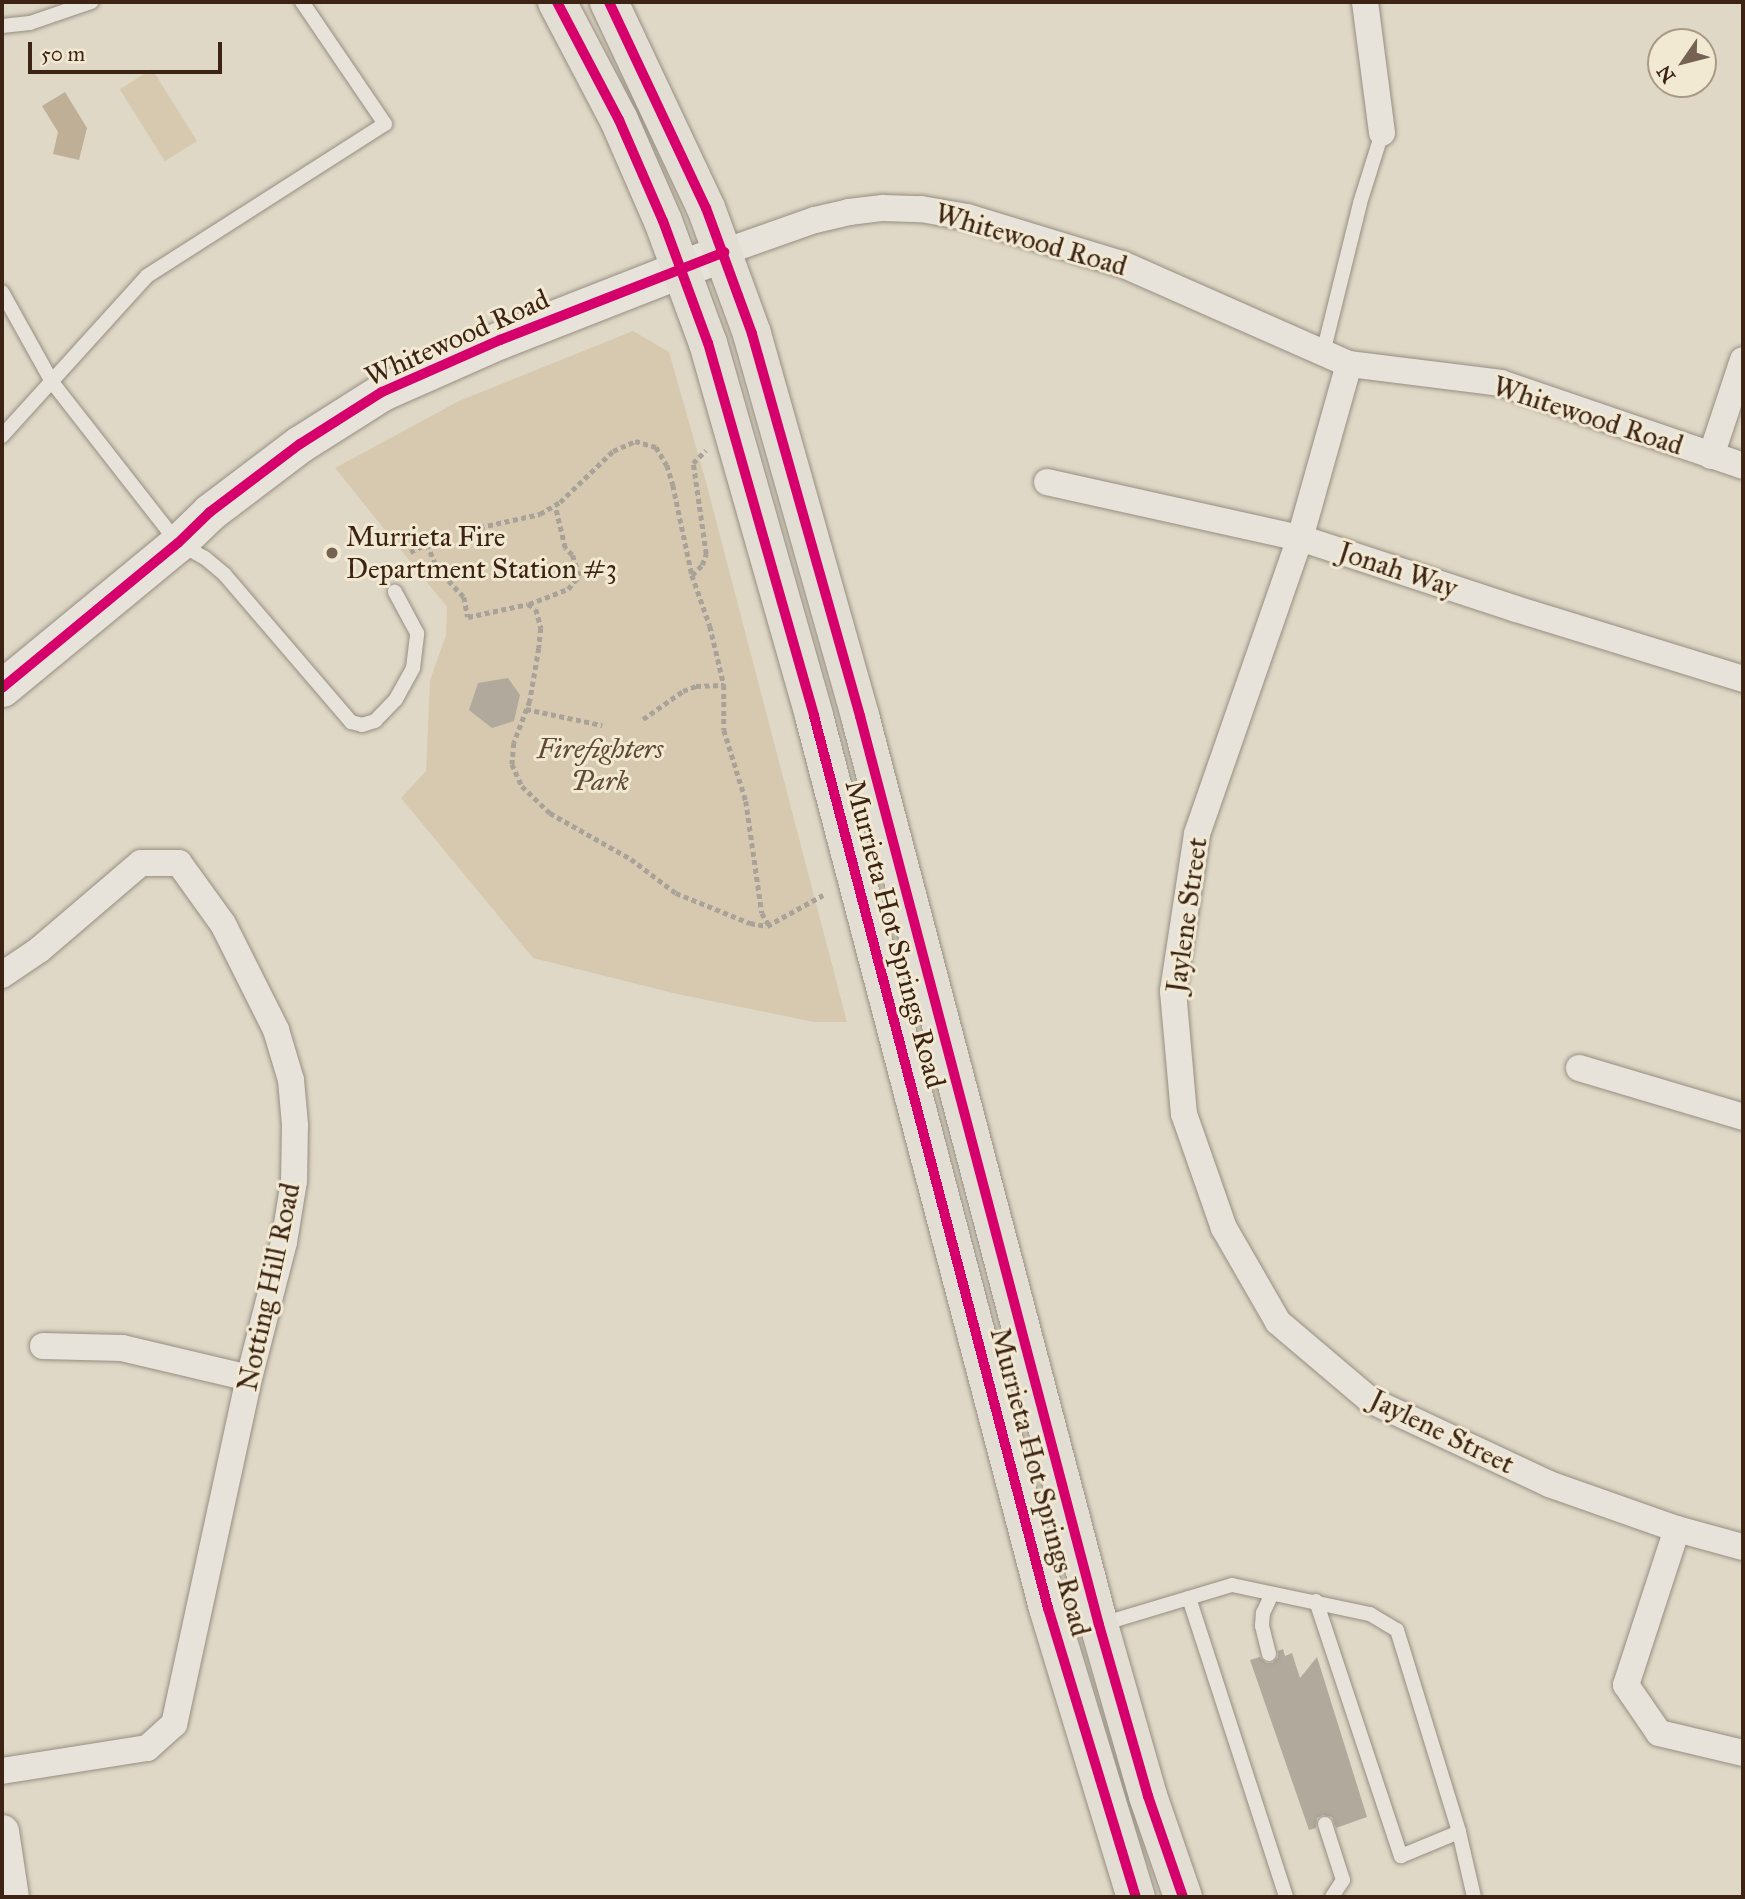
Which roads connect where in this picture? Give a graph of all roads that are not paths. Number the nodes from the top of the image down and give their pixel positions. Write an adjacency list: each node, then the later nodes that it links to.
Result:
1 (91, 2): 6 (lane)
2 (302, 2): 14 (lane)
3 (557, 2): 9 (main road, Murrieta Hot Springs Road)
4 (610, 2): 8 (main road, Murrieta Hot Springs Road)
5 (1365, 2): 7 (street)
6 (2, 26)
7 (1382, 133): 11 (lane)
8 (724, 252): 9 (main road, Whitewood Road); 11 (street, Whitewood Road); 35 (main road, Murrieta Hot Springs Road)
9 (681, 270): 20 (main road, Whitewood Road); 29 (main road, Murrieta Hot Springs Road)
10 (2, 292): 14 (lane)
11 (1323, 353): 13 (street, Whitewood Road)
12 (1743, 360): 16 (street)
13 (1349, 364): 16 (street, Whitewood Road); 19 (street, Jaylene Street)
14 (52, 382): 15 (lane); 20 (lane)
15 (2, 436)
16 (1711, 456): 17 (street, Whitewood Road)
17 (1743, 466)
18 (1047, 482): 19 (street, Jonah Way)
19 (1300, 538): 22 (street, Jonah Way); 30 (street, Jaylene Street)
20 (178, 543): 21 (lane); 23 (main road, Whitewood Road)
21 (395, 592)
22 (1743, 678)
23 (2, 688)
24 (2, 975): 28 (street, Notting Hill Road)
25 (1579, 1068): 26 (street)
26 (1743, 1117)
27 (43, 1346): 28 (street)
28 (249, 1378): 38 (street, Notting Hill Road)
29 (992, 1389): 35 (main road); 43 (main road, Murrieta Hot Springs Road)
30 (1677, 1529): 31 (street, Jaylene Street); 37 (street)
31 (1743, 1547)
32 (1272, 1594): 33 (lane); 34 (lane); 36 (lane)
33 (1189, 1598): 35 (lane); 45 (lane)
34 (1316, 1601): 41 (lane); 41 (lane)
35 (1098, 1625): 44 (main road, Murrieta Hot Springs Road)
36 (1269, 1654)
37 (1743, 1753)
38 (2, 1772)
39 (1325, 1824): 46 (lane)
40 (2, 1831): 42 (street)
41 (1458, 1832): 47 (lane)
42 (12, 1897)
43 (1136, 1897)
44 (1183, 1897)
45 (1286, 1897)
46 (1332, 1897)
47 (1474, 1897)

